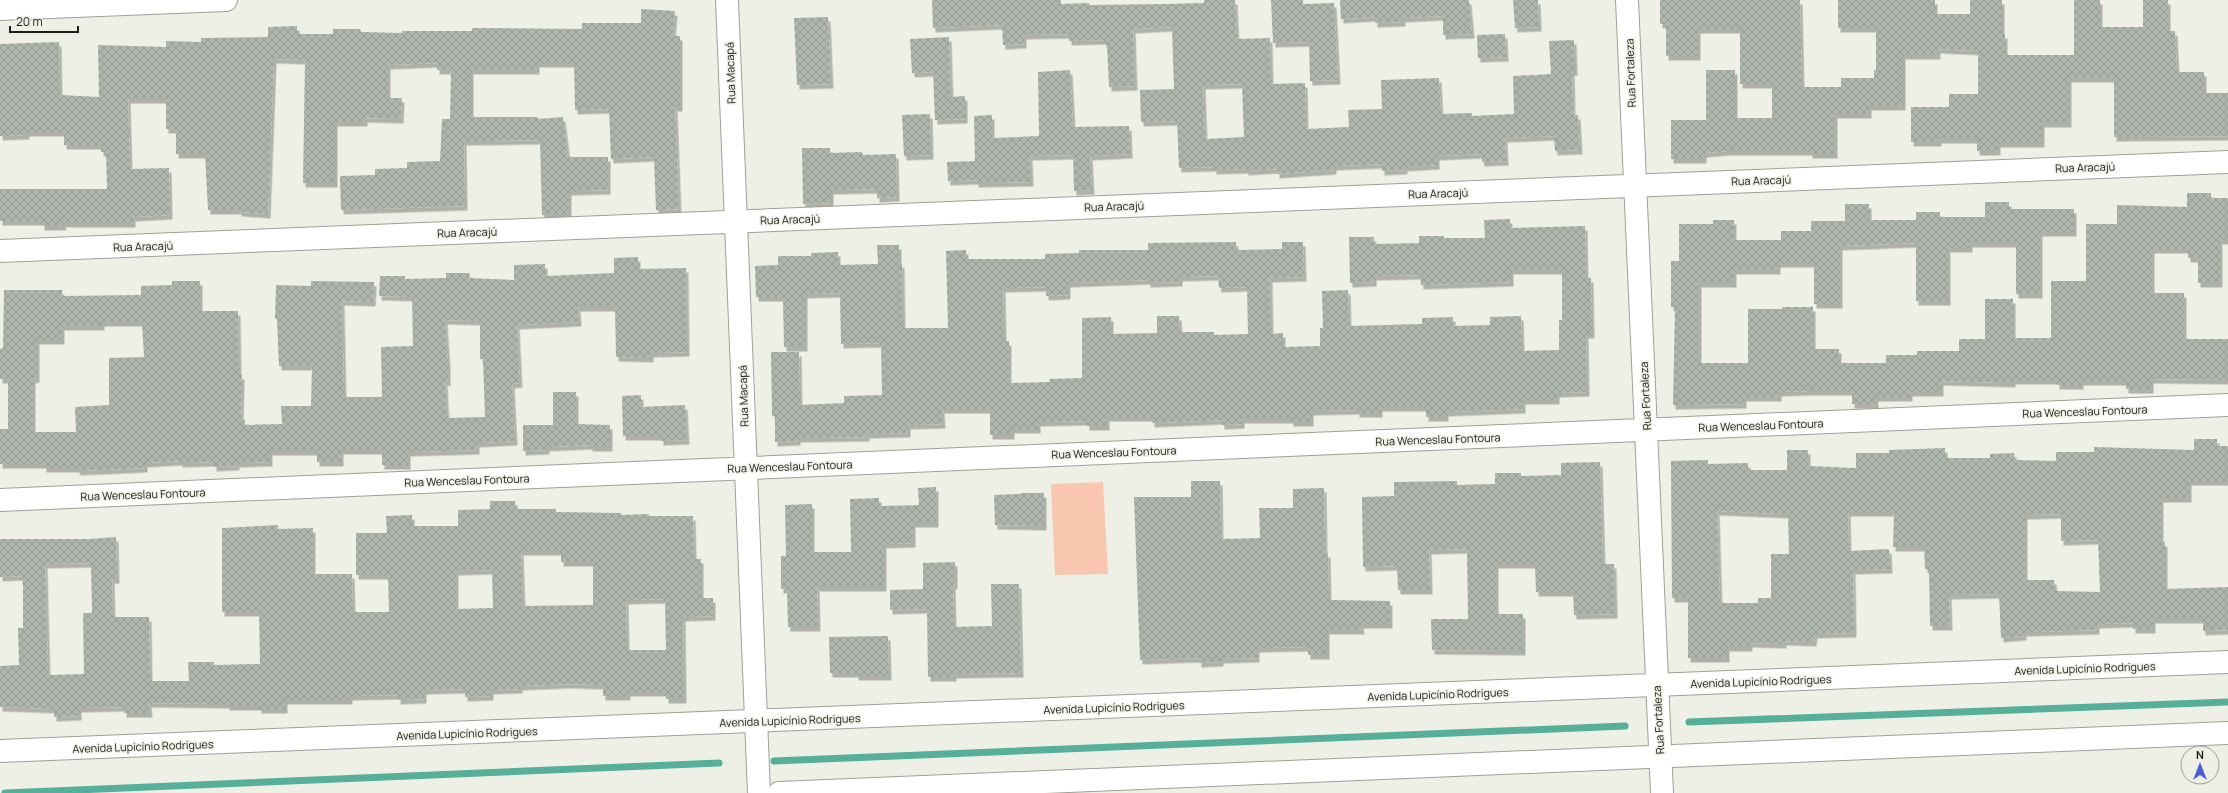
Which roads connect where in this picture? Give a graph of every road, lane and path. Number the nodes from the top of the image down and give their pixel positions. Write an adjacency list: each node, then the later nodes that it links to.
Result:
1 (226, 0): 4 (street)
2 (727, 0): 7 (street, Rua Macapá)
3 (1627, 0): 6 (street, Rua Fortaleza)
4 (0, 10)
5 (2228, 162): 6 (street, Rua Aracajú)
6 (1635, 185): 7 (street, Rua Aracajú); 10 (street, Rua Fortaleza)
7 (736, 222): 8 (street, Rua Aracajú); 11 (street, Rua Macapá)
8 (0, 252)
9 (2228, 405): 10 (street, Rua Wenceslau Fontoura)
10 (1646, 430): 11 (street, Rua Wenceslau Fontoura); 14 (street, Rua Fortaleza)
11 (746, 468): 12 (street, Rua Wenceslau Fontoura); 15 (street, Rua Macapá)
12 (0, 500)
13 (2228, 662): 14 (street, Avenida Lupicínio Rodrigues)
14 (1657, 685): 15 (street, Avenida Lupicínio Rodrigues); 18 (street, Rua Fortaleza)
15 (756, 722): 17 (street, Avenida Lupicínio Rodrigues); 19 (street, Rua Macapá)
16 (2228, 733): 18 (street)
17 (0, 751)
18 (1660, 756): 20 (street); 21 (street, Rua Fortaleza)
19 (759, 793)
20 (779, 793)
21 (1662, 793)

